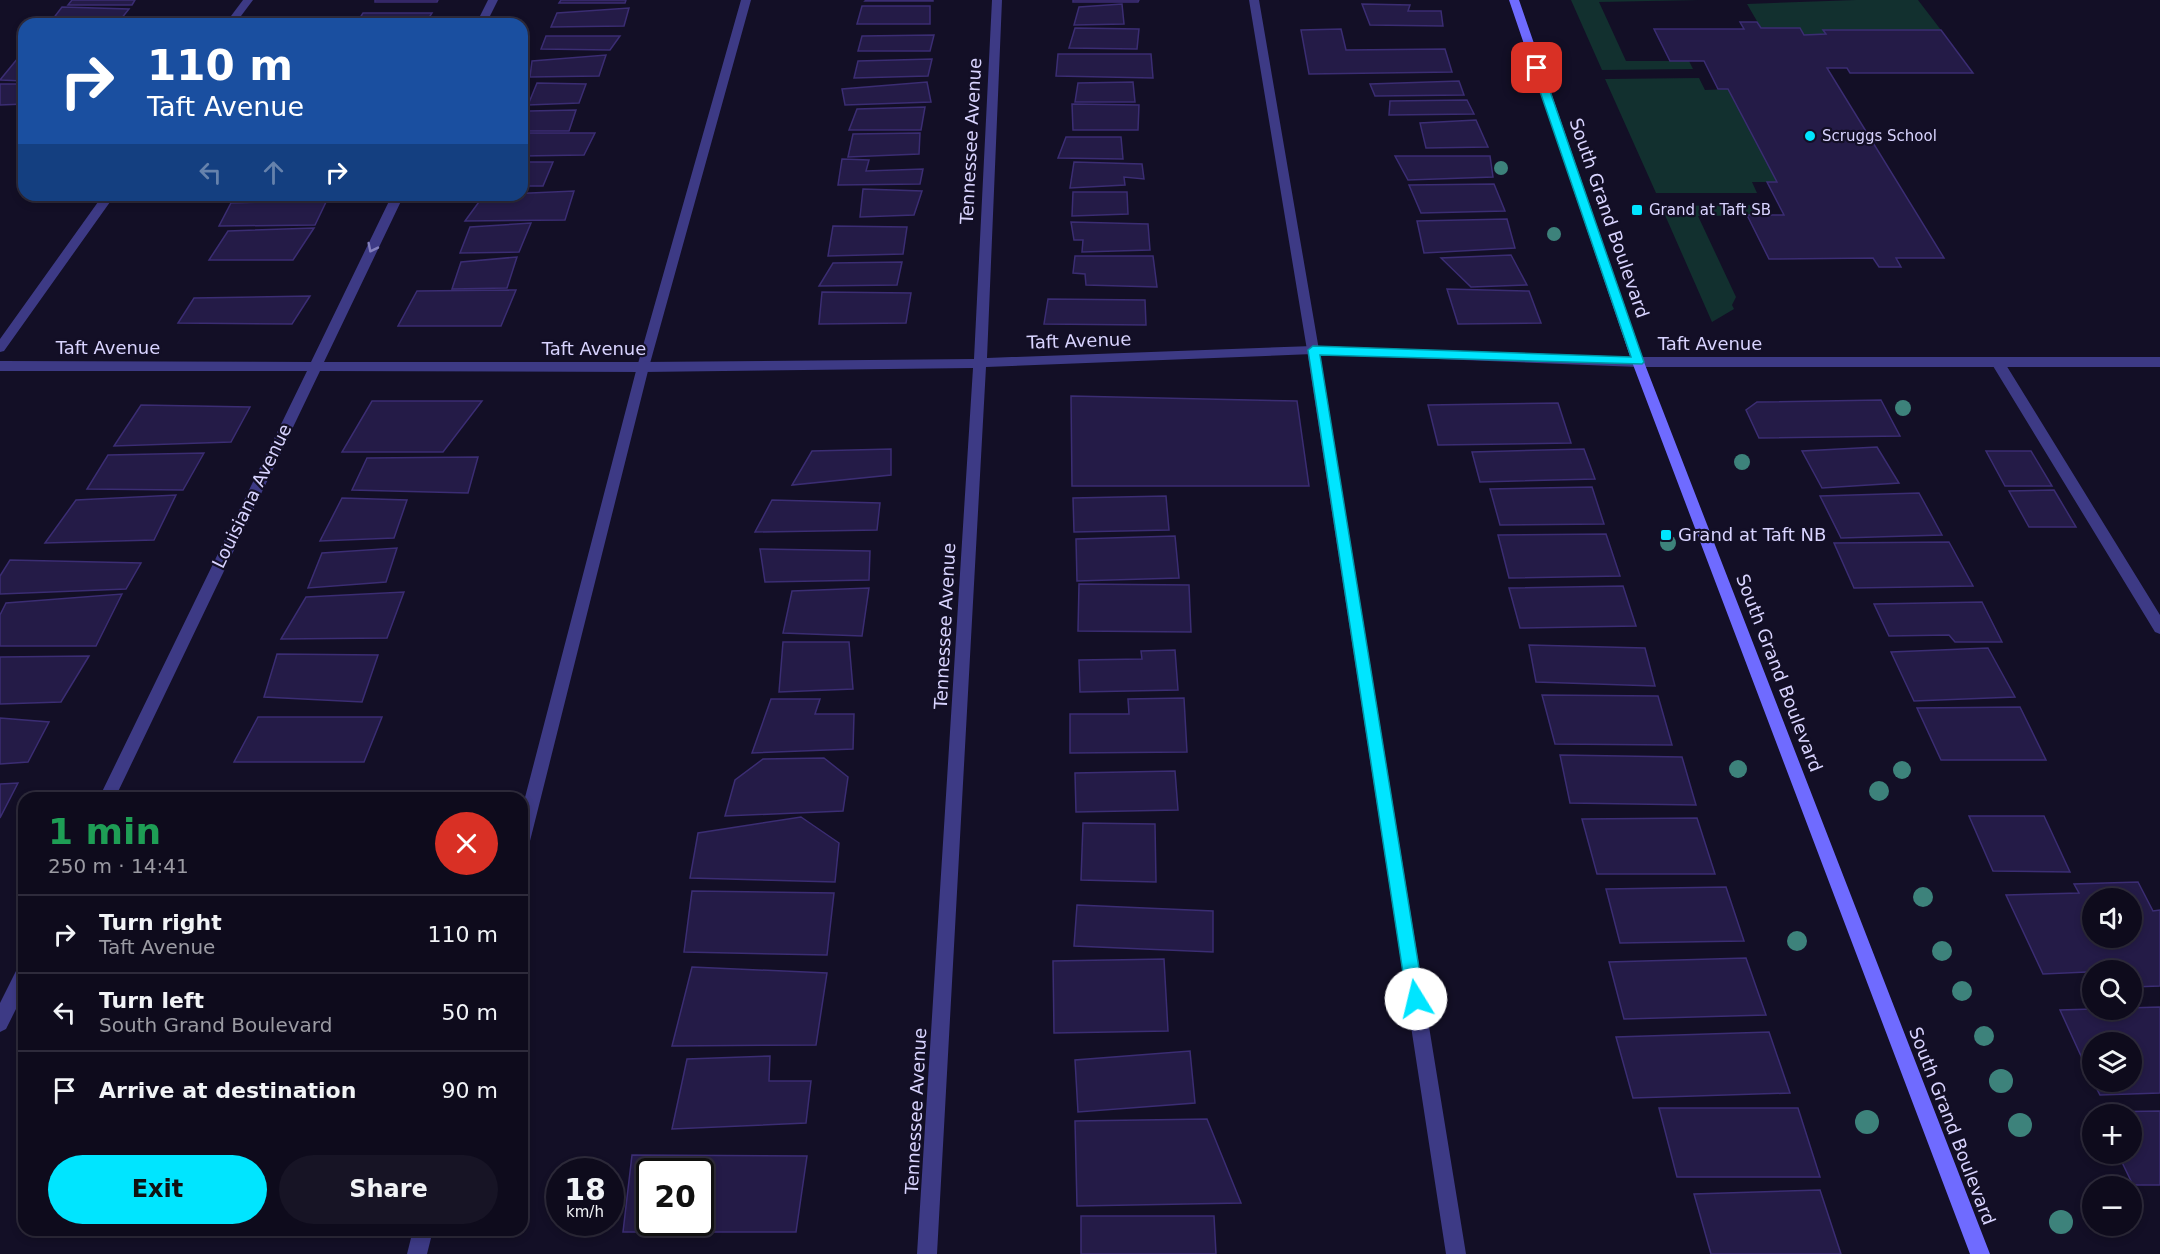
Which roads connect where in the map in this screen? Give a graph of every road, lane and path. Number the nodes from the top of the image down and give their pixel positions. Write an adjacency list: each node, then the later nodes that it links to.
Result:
1 (248, 0): 7 (street)
2 (493, 0): 8 (street)
3 (746, 0): 19 (street)
4 (997, 0): 15 (street, Tennessee Avenue)
5 (1254, 0): 12 (street)
6 (1514, 0): 13 (main road, South Grand Boulevard)
7 (234, 18)
8 (484, 18)
9 (105, 201): 11 (street)
10 (395, 201): 18 (street, Louisiana Avenue, one-way to 18)
11 (0, 348)
12 (1313, 350): 13 (street, Taft Avenue); 15 (street, Taft Avenue); 28 (street)
13 (1638, 362): 16 (street, Taft Avenue); 29 (main road, South Grand Boulevard)
14 (2160, 362): 16 (street, Taft Avenue)
15 (980, 363): 19 (street, Taft Avenue); 27 (street, Tennessee Avenue)
16 (1998, 363): 20 (street)
17 (0, 366): 18 (street, Taft Avenue)
18 (314, 367): 19 (street, Taft Avenue); 21 (street, Louisiana Avenue)
19 (643, 367): 22 (street)
20 (2160, 628)
21 (111, 792)
22 (528, 817)
23 (18, 985): 24 (street)
24 (0, 1023)
25 (422, 1236): 26 (street)
26 (417, 1254)
27 (927, 1254)
28 (1456, 1254)
29 (1980, 1254)

